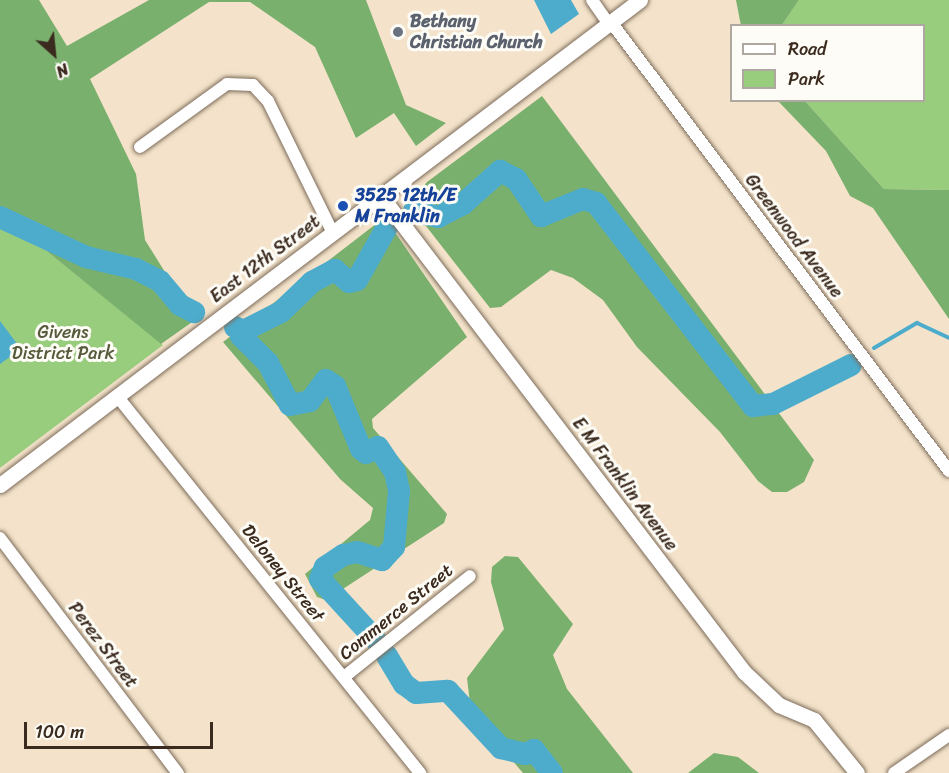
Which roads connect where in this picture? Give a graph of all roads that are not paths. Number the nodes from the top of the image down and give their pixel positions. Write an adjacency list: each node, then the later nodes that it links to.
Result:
1 (592, 0): 3 (street, Greenwood Avenue)
2 (640, 0): 3 (street, East 12th Street)
3 (610, 23): 5 (street, East 12th Street); 8 (street, Greenwood Avenue)
4 (140, 147): 6 (street)
5 (381, 196): 6 (street, East 12th Street); 16 (street, E M Franklin Avenue)
6 (333, 233): 7 (street, East 12th Street)
7 (117, 396): 9 (street, East 12th Street); 12 (street, Deloney Street)
8 (949, 471)
9 (0, 485)
10 (0, 538): 14 (street, Perez Street)
11 (470, 576): 12 (street, Commerce Street)
12 (344, 677): 15 (street, Deloney Street)
13 (949, 735): 17 (street)
14 (178, 773)
15 (420, 773)
16 (857, 773)
17 (894, 773)

